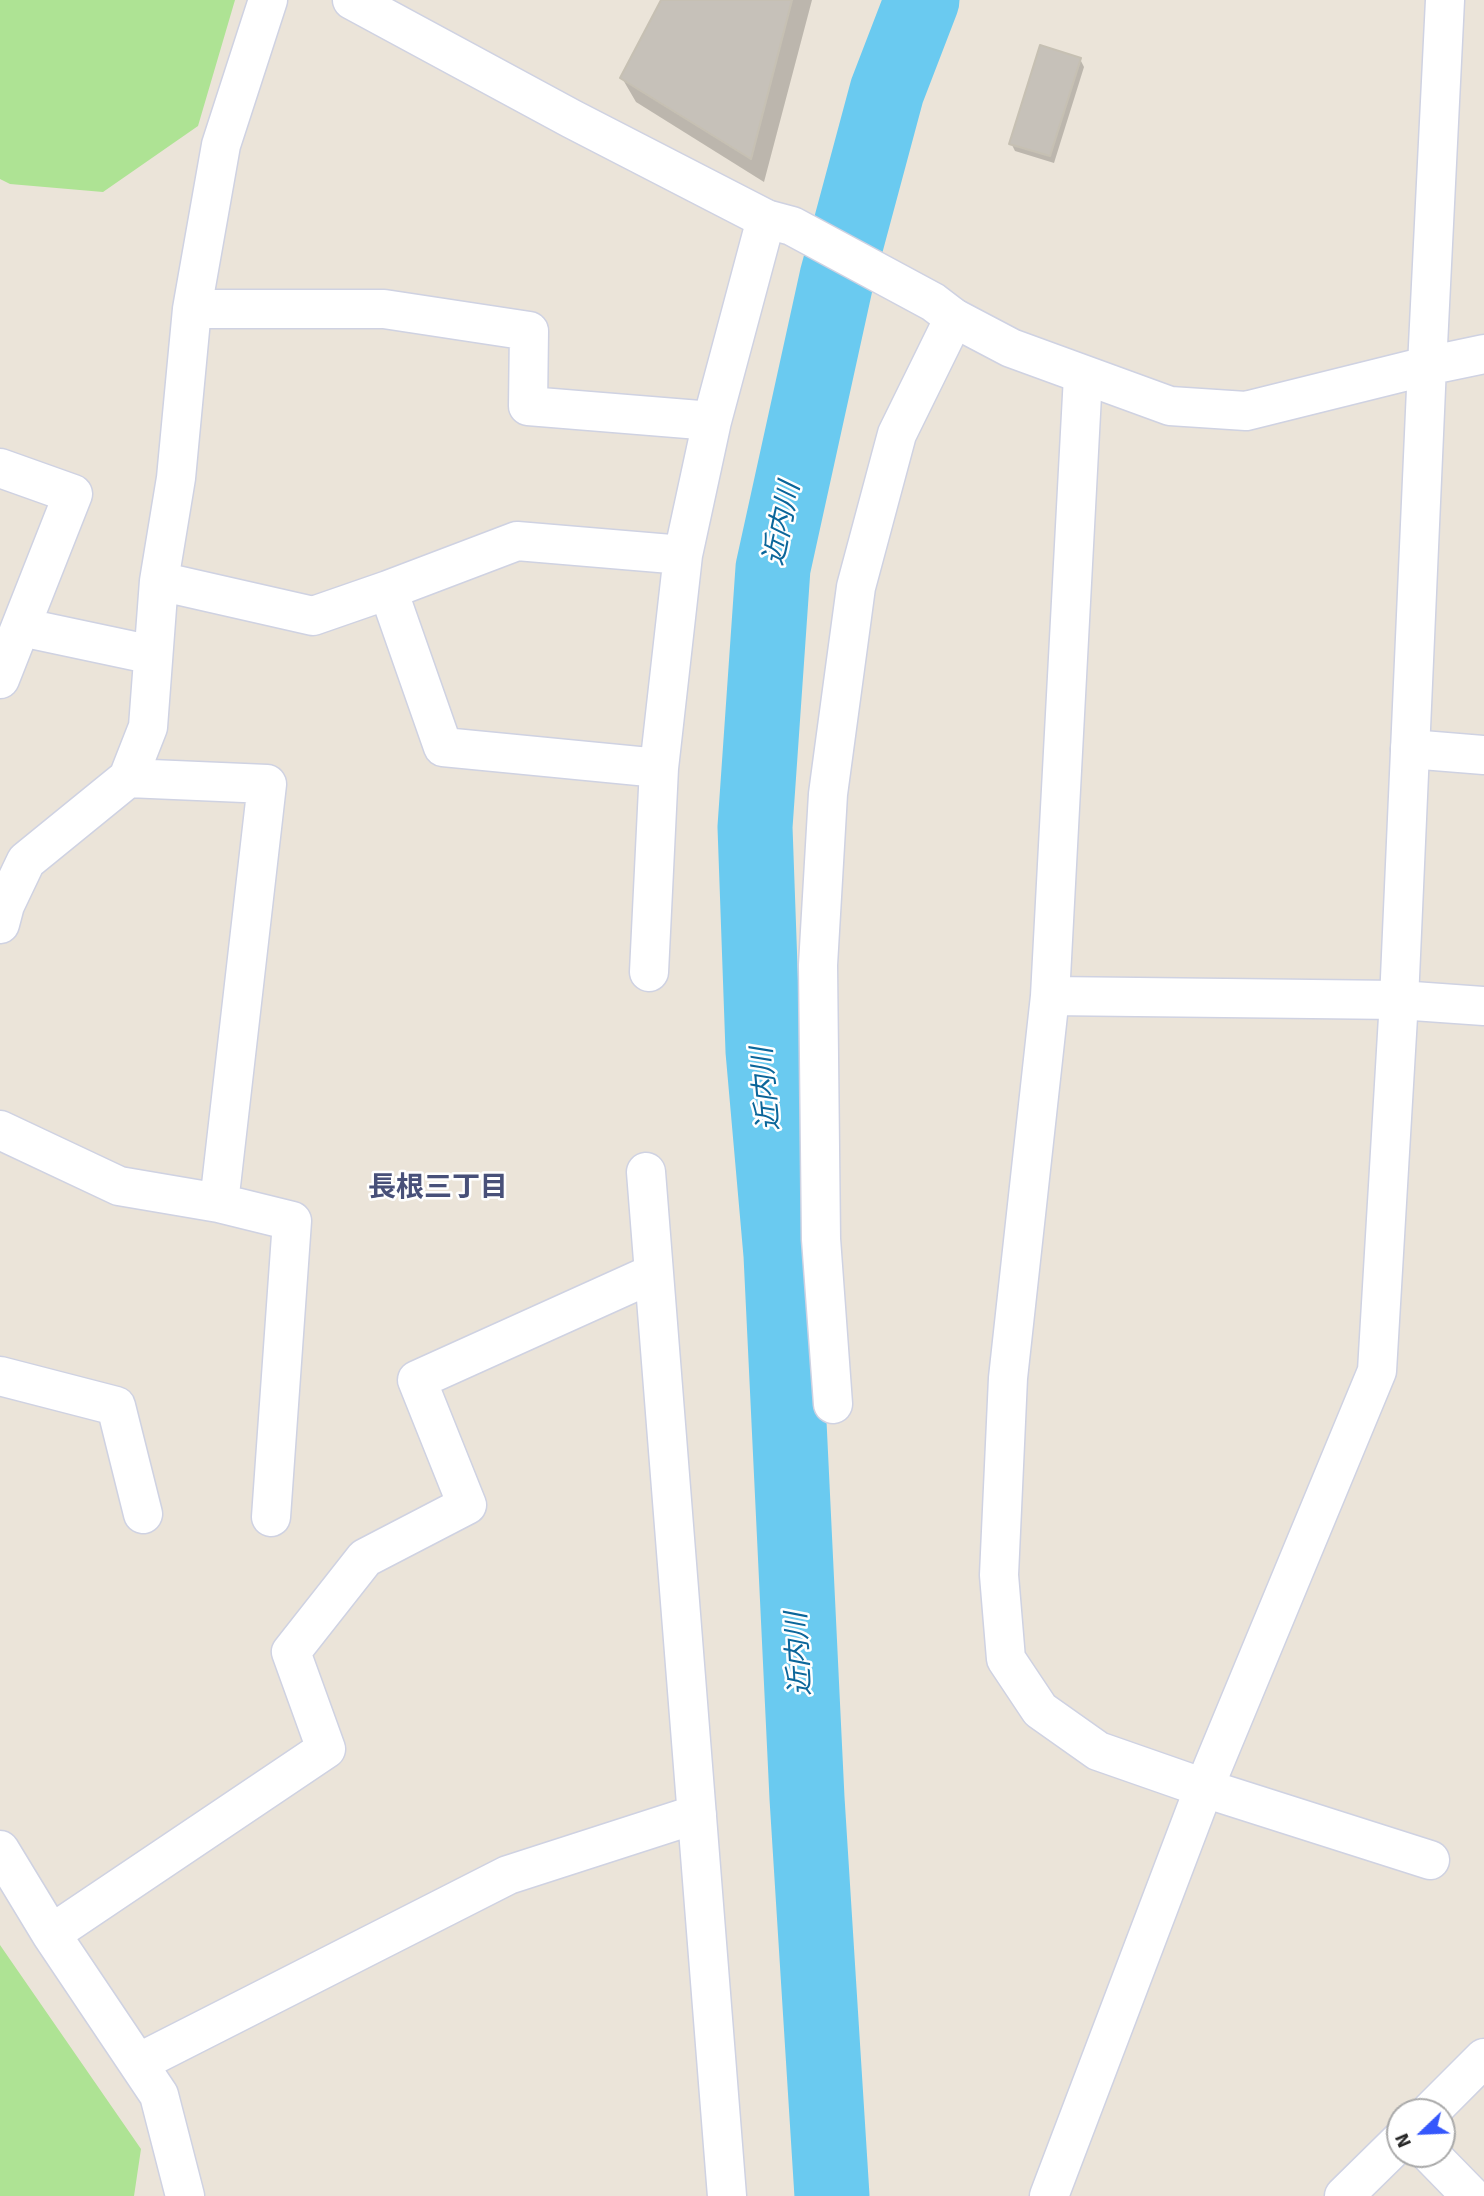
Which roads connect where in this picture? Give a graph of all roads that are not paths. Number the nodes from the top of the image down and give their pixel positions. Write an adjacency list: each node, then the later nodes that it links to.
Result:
1 (268, 0): 5 (street)
2 (352, 0): 4 (street)
3 (1446, 0): 8 (street)
4 (779, 222): 6 (street); 10 (street)
5 (192, 309): 10 (street); 13 (street)
6 (943, 310): 9 (street); 33 (street)
7 (1484, 354): 8 (street)
8 (1427, 366): 9 (street); 18 (street)
9 (1083, 376): 25 (street)
10 (712, 421): 12 (street)
11 (0, 468): 15 (street)
12 (683, 555): 14 (street); 20 (street)
13 (159, 581): 14 (street); 16 (street)
14 (388, 590): 20 (street)
15 (21, 627): 16 (street); 17 (street)
16 (153, 655): 21 (street)
17 (0, 679)
18 (1410, 749): 19 (street); 26 (street)
19 (1484, 755)
20 (659, 768): 24 (street)
21 (128, 778): 22 (street); 30 (street)
22 (13, 855): 23 (street)
23 (0, 924)
24 (649, 972)
25 (1050, 996): 26 (street); 36 (street)
26 (1399, 1000): 27 (street); 36 (street)
27 (1484, 1006)
28 (0, 1130): 30 (street)
29 (646, 1172): 31 (street)
30 (219, 1203): 35 (street)
31 (654, 1273): 37 (street); 40 (street)
32 (0, 1376): 34 (street)
33 (832, 1404)
34 (143, 1514)
35 (271, 1517)
36 (1204, 1788): 39 (street); 48 (street)
37 (697, 1814): 42 (street); 47 (street)
38 (0, 1850): 40 (street)
39 (1430, 1860)
40 (51, 1934): 42 (street)
41 (1484, 2058): 43 (street)
42 (138, 2063): 46 (street)
43 (1444, 2098)
44 (1386, 2155): 49 (street)
45 (1444, 2168): 50 (street)
46 (185, 2196)
47 (727, 2196)
48 (1049, 2196)
49 (1344, 2196)
50 (1471, 2196)

